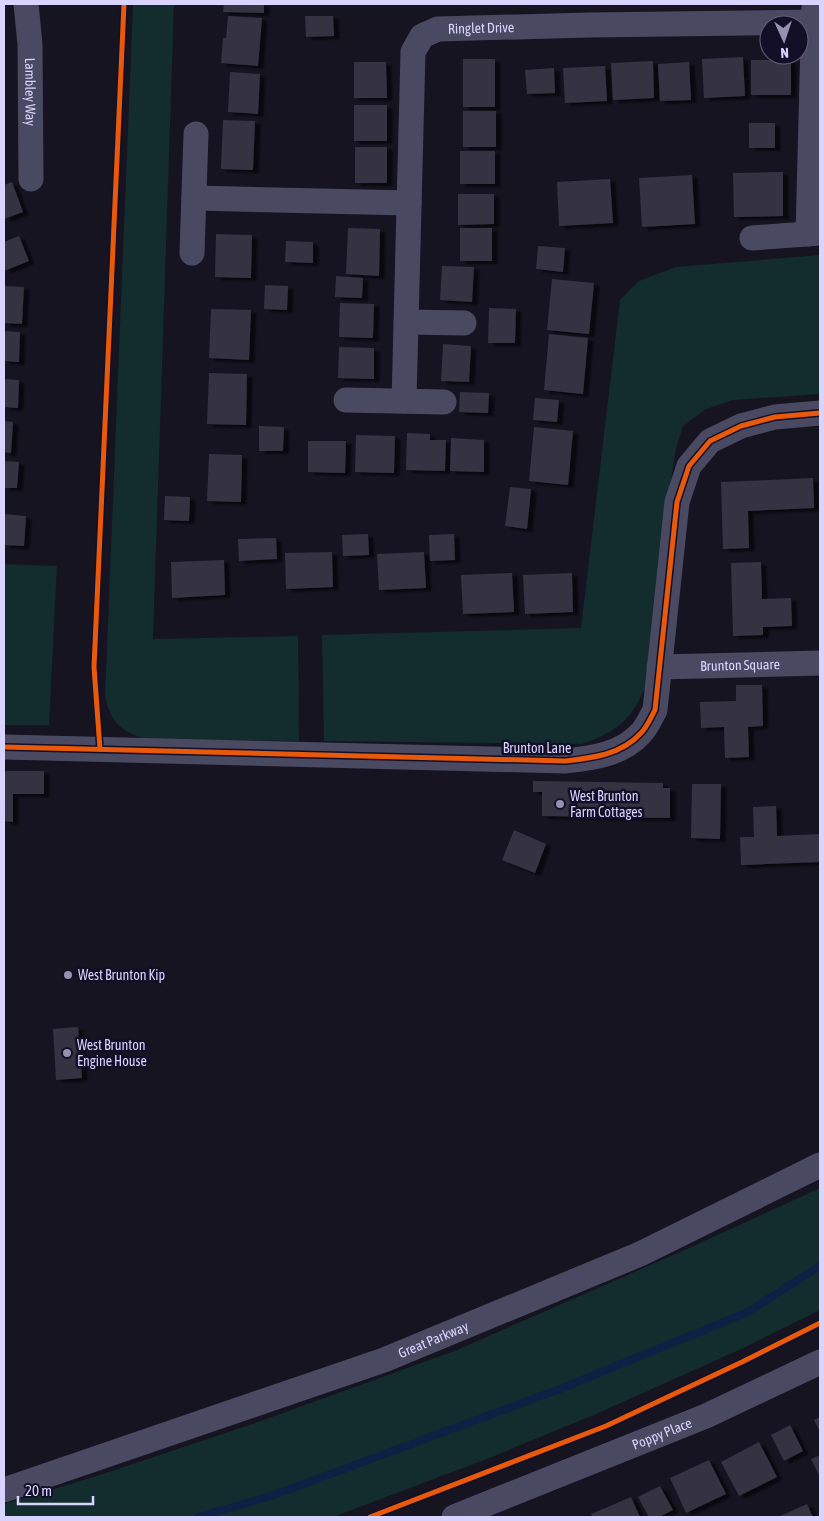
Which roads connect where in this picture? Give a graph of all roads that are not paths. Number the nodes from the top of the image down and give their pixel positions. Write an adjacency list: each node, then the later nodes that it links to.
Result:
1 (26, 4): 5 (street, Lambley Way)
2 (590, 14): 3 (street, Ringlet Drive); 7 (street, Ringlet Drive)
3 (816, 16): 8 (street, Ringlet Drive)
4 (196, 134): 6 (street)
5 (31, 179)
6 (194, 198): 7 (street); 10 (street)
7 (409, 203): 11 (street, Ringlet Drive)
8 (814, 234): 9 (street, Ringlet Drive)
9 (752, 238)
10 (192, 253)
11 (406, 322): 12 (street); 14 (street, Ringlet Drive)
12 (464, 323)
13 (346, 400): 14 (street)
14 (404, 401): 15 (street)
15 (444, 402)
16 (820, 413): 18 (street, Brunton Lane)
17 (820, 662): 18 (street, Brunton Square)
18 (659, 667): 19 (street, Brunton Lane)
19 (4, 747)
20 (820, 1166): 22 (street, Great Parkway)
21 (820, 1362): 23 (street, Poppy Place)
22 (4, 1488)
23 (504, 1508): 24 (street, Poppy Place)
24 (454, 1517)

